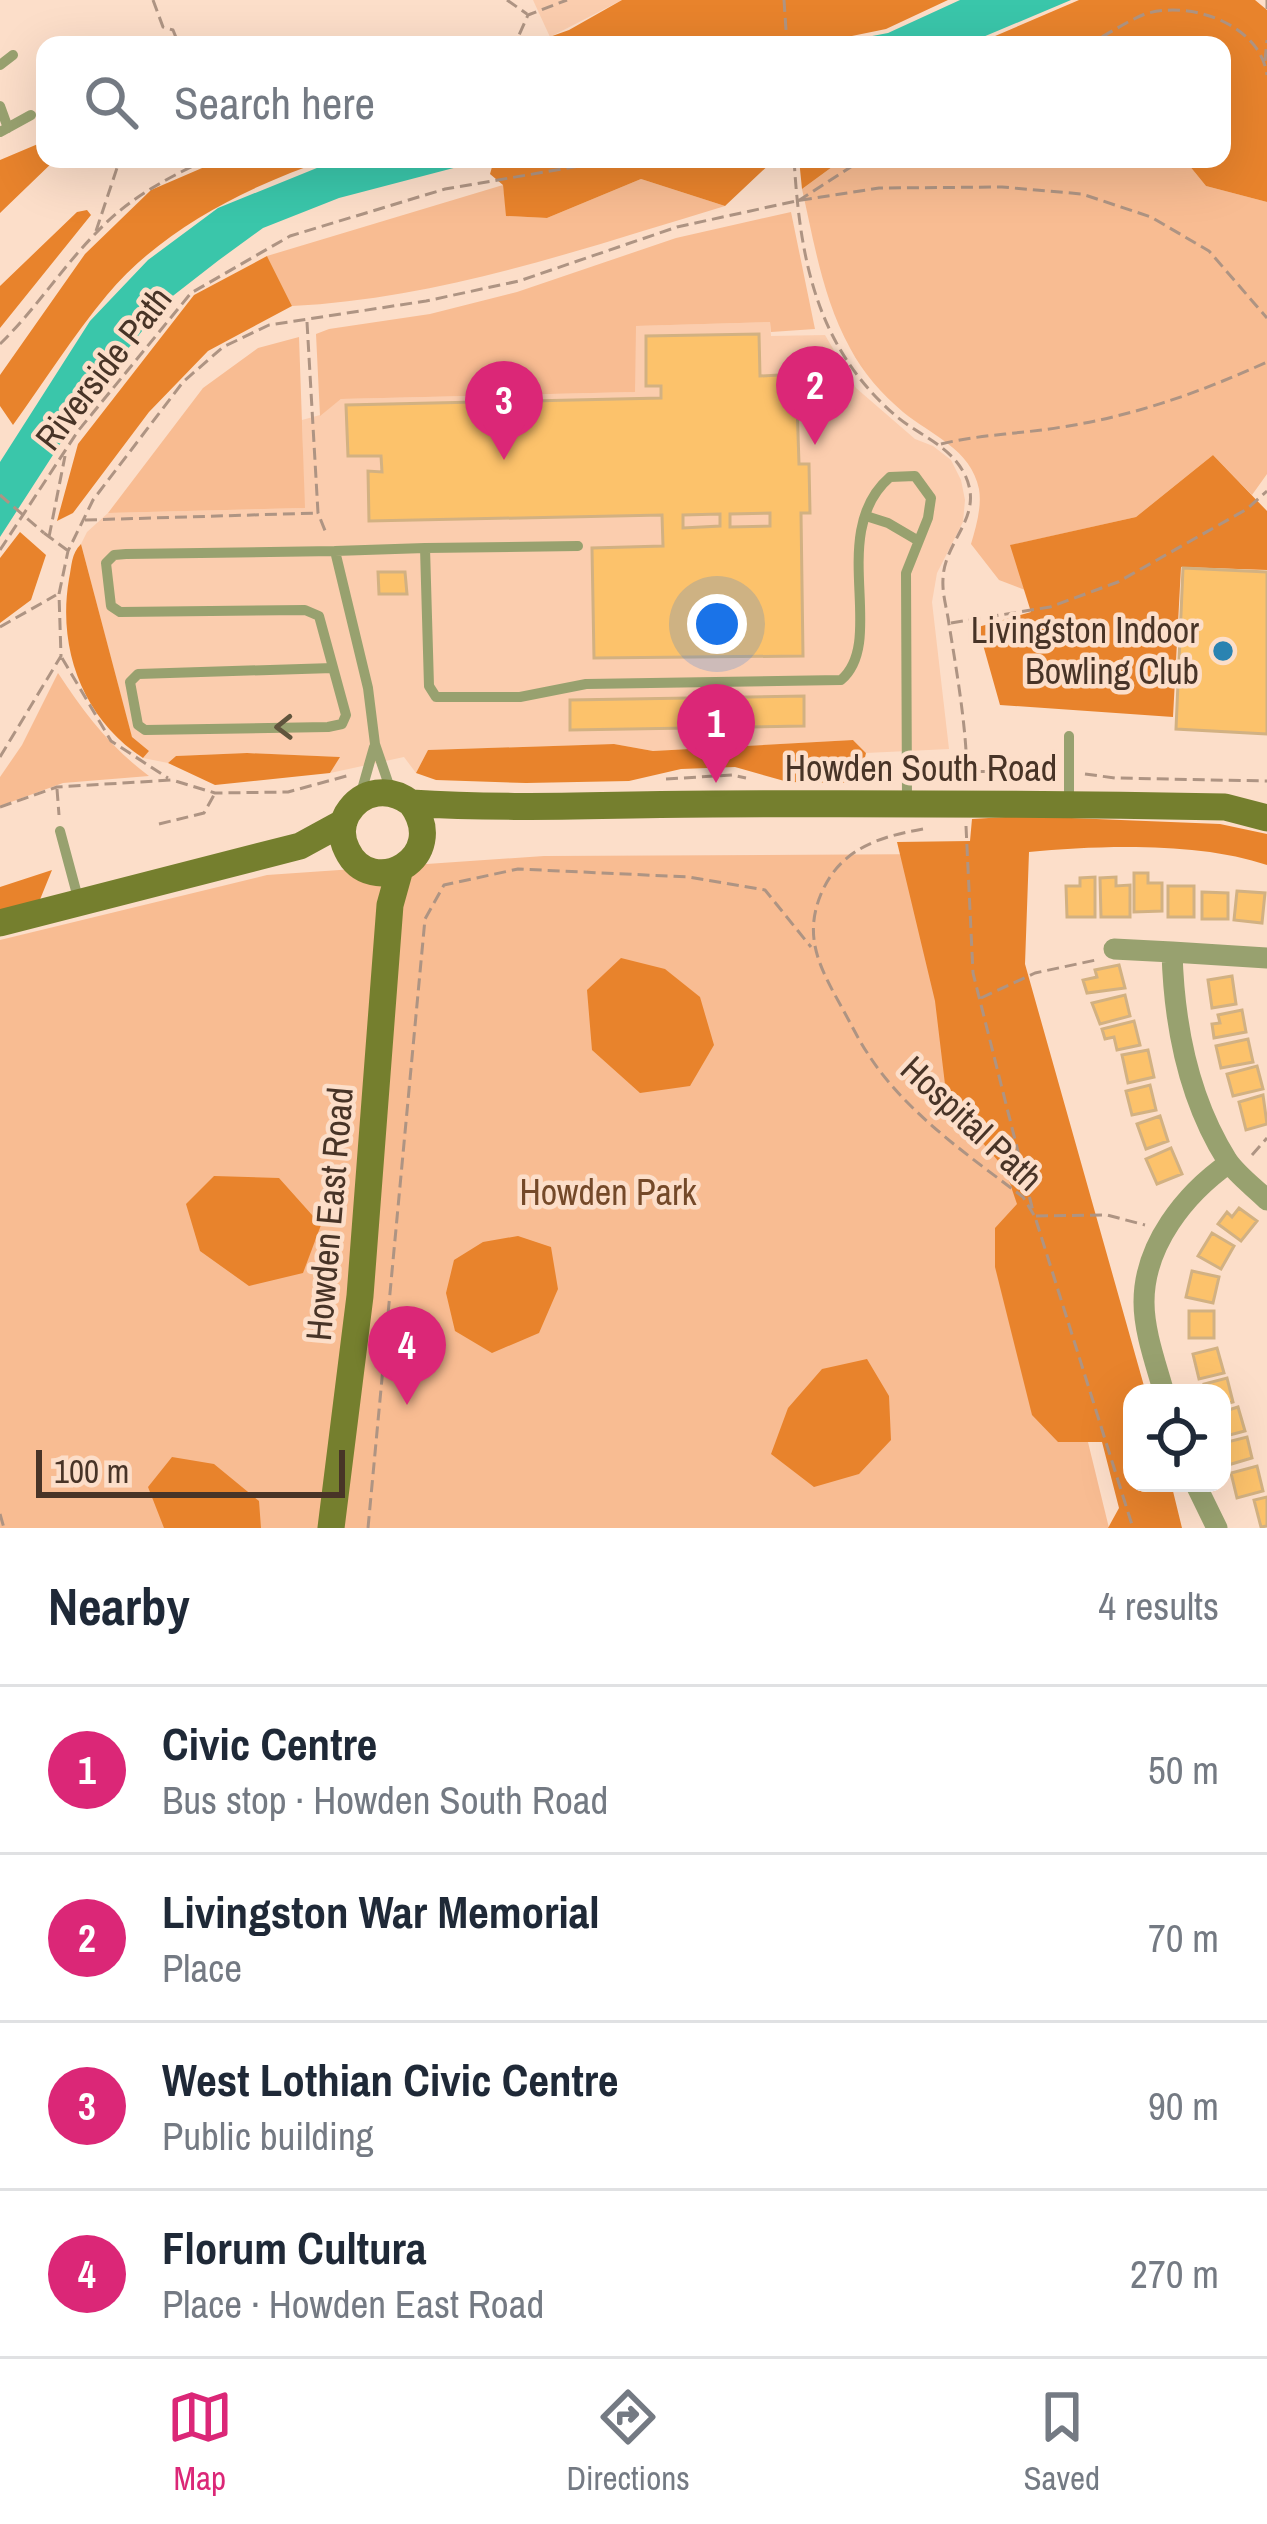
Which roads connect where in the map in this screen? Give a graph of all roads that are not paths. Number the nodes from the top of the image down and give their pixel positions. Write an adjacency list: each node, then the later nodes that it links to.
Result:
1 (13, 55): 2 (lane)
2 (0, 65)
3 (0, 106): 5 (lane)
4 (31, 116): 5 (lane)
5 (4, 130)
6 (866, 516): 7 (lane); 7 (lane); 9 (lane)
7 (917, 540): 15 (lane)
8 (578, 546): 9 (lane)
9 (425, 548): 10 (lane)
10 (335, 550): 11 (lane); 13 (lane)
11 (333, 668): 11 (lane, one-way to 11)
12 (1069, 736): 16 (lane)
13 (375, 744): 14 (lane); 18 (lane)
14 (402, 798): 17 (main road, Howden South Road); 18 (main road, Howden South Road); 21 (main road)
15 (907, 803): 16 (main road, Howden South Road); 17 (main road, Howden South Road)
16 (1070, 805): 19 (main road, Howden South Road)
17 (501, 809): 21 (main road, Howden South Road)
18 (351, 811): 22 (main road, Howden South Road); 23 (main road)
19 (1267, 818)
20 (60, 830): 25 (lane)
21 (424, 836): 24 (main road)
22 (300, 846): 23 (main road, Howden South Road); 25 (main road, Howden South Road)
23 (348, 854): 24 (main road, Howden South Road)
24 (388, 871): 34 (main road, Howden East Road)
25 (79, 901): 26 (main road, Howden South Road)
26 (0, 922)
27 (1114, 949): 28 (street)
28 (1172, 952): 29 (street); 30 (street)
29 (1267, 958)
30 (1228, 1163): 31 (street); 32 (street)
31 (1264, 1191)
32 (1162, 1384)
33 (1199, 1492): 35 (street)
34 (332, 1528)
35 (1217, 1528)

